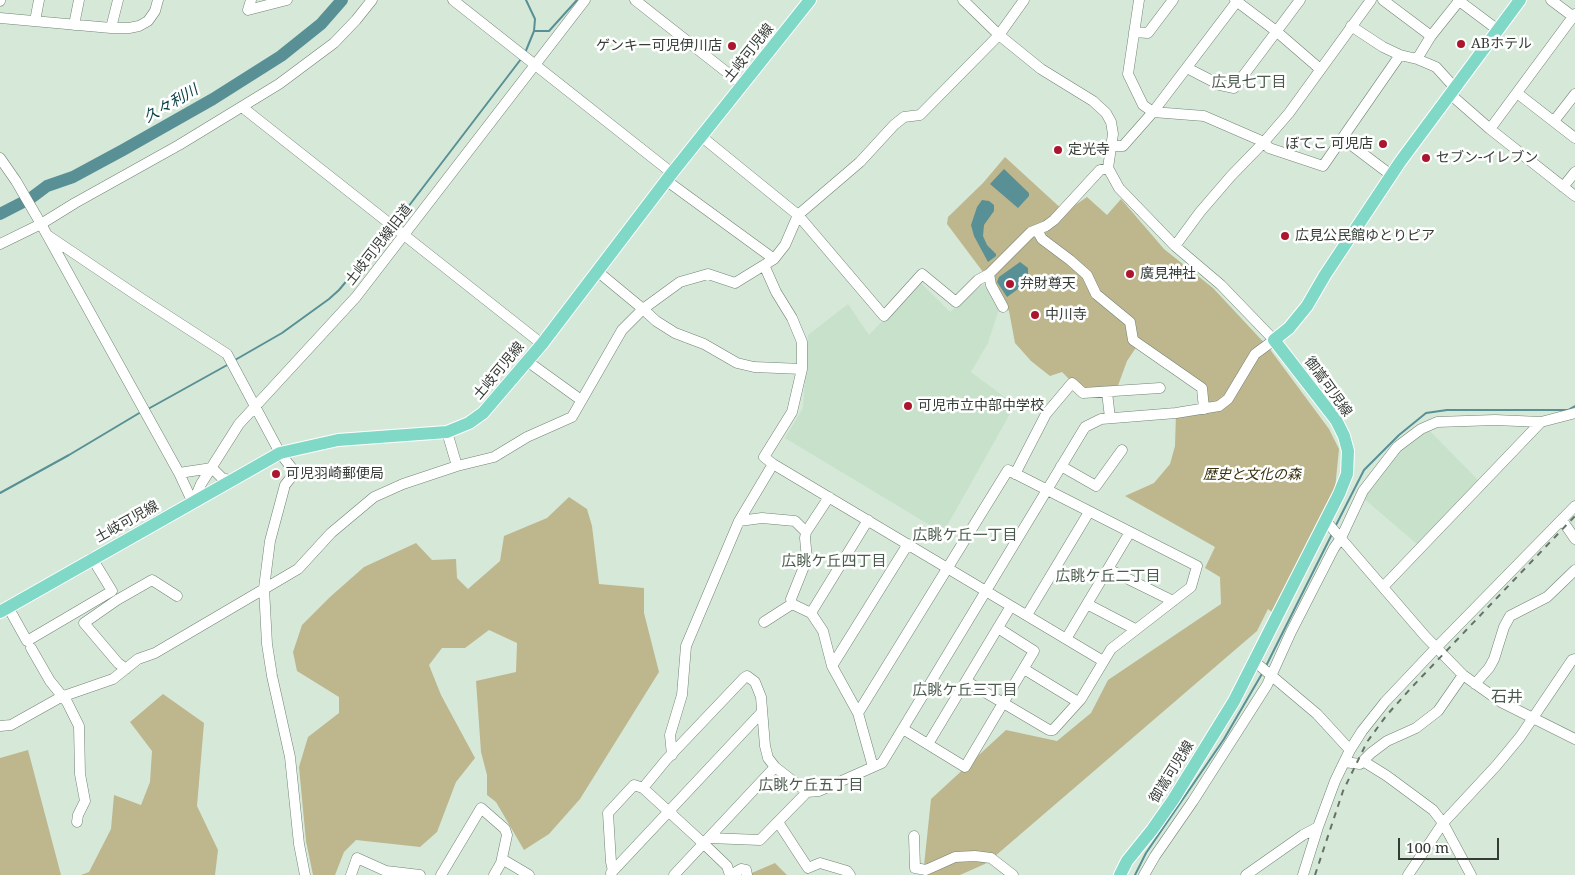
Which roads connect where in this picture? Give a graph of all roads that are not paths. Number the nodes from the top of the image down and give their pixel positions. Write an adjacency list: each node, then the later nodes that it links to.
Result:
1 (39, 0): 25 (street)
2 (79, 0): 26 (street)
3 (118, 0): 28 (street)
4 (158, 0): 28 (street)
5 (251, 0): 6 (street)
6 (287, 0)
7 (372, 0): 43 (street)
8 (453, 0): 36 (street)
9 (585, 0): 36 (street, 土岐可児線旧道)
10 (635, 0): 39 (street)
11 (962, 0): 32 (street)
12 (1024, 0): 32 (street)
13 (1140, 0): 31 (street)
14 (1173, 0): 31 (street)
15 (1237, 0): 30 (street); 37 (street)
16 (1300, 0): 30 (street)
17 (1371, 0): 27 (street)
18 (1383, 0): 33 (street)
19 (1459, 0): 29 (street); 33 (street)
20 (1520, 0): 29 (main road)
21 (1551, 0): 23 (street)
22 (807, 1): 39 (main road, 土岐可児線)
23 (1574, 16): 41 (street)
24 (0, 18): 25 (street)
25 (35, 21): 26 (street)
26 (74, 25): 28 (street)
27 (1351, 26): 34 (street); 38 (street)
28 (111, 28)
29 (1498, 30): 40 (main road)
30 (1276, 31): 37 (street); 38 (street)
31 (1134, 32): 44 (street)
32 (999, 35): 51 (street); 59 (street)
33 (1431, 36): 35 (street)
34 (1400, 55): 35 (street); 48 (street)
35 (1417, 59): 40 (street)
36 (531, 63): 56 (street); 61 (street, 土岐可児線旧道)
37 (1187, 68): 44 (street)
38 (1320, 69): 50 (street)
39 (743, 84): 47 (main road, 土岐可児線)
40 (1453, 91): 46 (street); 55 (main road)
41 (1517, 93): 45 (street); 46 (street)
42 (1575, 94): 45 (street)
43 (242, 107): 60 (street); 61 (street)
44 (1153, 112): 50 (street); 51 (street)
45 (1554, 122): 49 (street)
46 (1490, 129): 57 (street)
47 (702, 137): 56 (main road, 土岐可児線); 59 (street)
48 (1342, 138): 50 (street); 55 (street)
49 (1575, 138)
50 (1264, 142): 65 (street)
51 (1113, 146): 53 (street)
52 (0, 158): 60 (street)
53 (1108, 168): 62 (street); 65 (street)
54 (1575, 172): 57 (street)
55 (1391, 176): 72 (main road)
56 (669, 177): 66 (street); 68 (main road, 土岐可児線)
57 (1564, 187): 58 (street)
58 (1575, 196)
59 (798, 215): 66 (street); 69 (street)
60 (42, 224): 63 (street); 64 (street)
61 (396, 229): 73 (street); 79 (street, 土岐可児線旧道)
62 (1037, 230): 69 (street); 80 (street)
63 (47, 235): 79 (street); 91 (street)
64 (0, 244)
65 (1175, 246): 72 (street)
66 (774, 260): 67 (street)
67 (764, 265): 71 (street); 75 (street)
68 (597, 271): 71 (street); 73 (main road, 土岐可児線)
69 (989, 274): 70 (street)
70 (1003, 307)
71 (643, 308): 75 (street); 78 (street)
72 (1274, 340): 80 (street); 100 (main road, 御嵩可児線)
73 (542, 344): 74 (main road, 土岐可児線)
74 (527, 361): 78 (street); 84 (main road, 土岐可児線)
75 (802, 369): 87 (street)
76 (1160, 388): 77 (street)
77 (1107, 392): 82 (street); 92 (street)
78 (581, 400): 88 (street)
79 (256, 406): 86 (street); 90 (street, 土岐可児線旧道)
80 (1204, 409): 82 (street)
81 (1575, 413): 83 (street)
82 (1110, 418): 89 (street)
83 (1541, 422): 105 (street); 112 (street)
84 (447, 432): 86 (main road, 土岐可児線); 88 (street)
85 (1122, 450): 89 (street)
86 (280, 453): 93 (main road, 土岐可児線); 113 (street)
87 (773, 464): 95 (street); 102 (street)
88 (457, 466): 113 (street)
89 (1061, 466): 94 (street)
90 (212, 468): 91 (street); 93 (street); 96 (street, 土岐可児線旧道)
91 (179, 473): 96 (street)
92 (1015, 474): 94 (street); 109 (street)
93 (230, 480): 96 (main road, 土岐可児線)
94 (1046, 491): 98 (street); 114 (street)
95 (829, 497): 99 (street); 103 (street)
96 (193, 502): 108 (main road, 土岐可児線)
97 (1575, 506): 101 (street)
98 (1088, 512): 104 (street); 122 (street)
99 (868, 520): 107 (street); 121 (street)
100 (1325, 520): 105 (street); 134 (main road, 御嵩可児線)
101 (1562, 520): 106 (street); 128 (street)
102 (739, 521): 103 (street); 149 (street)
103 (806, 532): 117 (street)
104 (1130, 532): 110 (street); 116 (street)
105 (1341, 538): 112 (street); 134 (street)
106 (1575, 539)
107 (908, 544): 109 (street); 131 (street)
108 (92, 558): 120 (main road, 土岐可児線); 120 (street)
109 (947, 568): 114 (street); 142 (street)
110 (1108, 569): 116 (street); 118 (street)
111 (1575, 570): 137 (street)
112 (1383, 587): 128 (street)
113 (264, 588): 132 (street); 166 (street)
114 (986, 591): 119 (street); 145 (street)
115 (177, 596): 132 (street)
116 (1173, 601): 125 (street)
117 (792, 604): 121 (street); 123 (street)
118 (1086, 604): 125 (street); 126 (street)
119 (1011, 606): 122 (street); 124 (street)
120 (4, 609)
121 (811, 613): 131 (street)
122 (1027, 615): 126 (street)
123 (764, 622)
124 (998, 628): 133 (street); 136 (street)
125 (1135, 629): 129 (street)
126 (1066, 639): 129 (street)
127 (31, 648): 138 (street)
128 (1436, 648): 135 (street); 148 (street)
129 (1104, 661): 140 (street)
130 (1574, 661): 143 (street)
131 (832, 666): 142 (street)
132 (126, 668): 138 (street)
133 (1024, 669): 139 (street); 140 (street)
134 (1264, 669): 148 (street); 177 (main road, 御嵩可児線); 178 (street)
135 (1463, 675): 137 (street); 150 (street)
136 (966, 680): 139 (street); 147 (street)
137 (1475, 684): 143 (street)
138 (62, 697): 144 (street); 157 (street)
139 (1003, 702): 140 (street); 147 (street)
140 (1078, 702)
141 (762, 712): 149 (street); 152 (street); 156 (street)
142 (858, 713): 153 (street)
143 (1532, 718): 146 (street); 159 (street)
144 (0, 726)
145 (903, 729): 147 (street); 153 (street)
146 (1575, 739)
147 (928, 744)
148 (1350, 750): 151 (street)
149 (672, 755): 154 (street)
150 (1363, 761): 151 (street); 159 (street)
151 (1344, 762): 160 (street)
152 (775, 767): 155 (street); 162 (street)
153 (874, 767): 155 (street)
154 (643, 788): 156 (street); 164 (street)
155 (807, 792): 158 (street)
156 (669, 812): 162 (street); 164 (street)
157 (77, 822)
158 (778, 822): 162 (street); 175 (street)
159 (1443, 823): 181 (street); 182 (street)
160 (1318, 827): 179 (street); 180 (street)
161 (914, 836): 176 (street)
162 (706, 840): 172 (street); 173 (street)
163 (502, 859): 169 (street); 170 (street); 171 (street)
164 (611, 873)
165 (390, 874): 167 (street); 168 (street)
166 (305, 875)
167 (351, 875)
168 (420, 875)
169 (441, 875)
170 (494, 875)
171 (529, 875)
172 (674, 875)
173 (731, 875): 174 (street)
174 (748, 875)
175 (850, 875)
176 (1013, 875)
177 (1120, 875)
178 (1144, 875)
179 (1246, 875)
180 (1303, 875)
181 (1408, 875)
182 (1470, 875)

